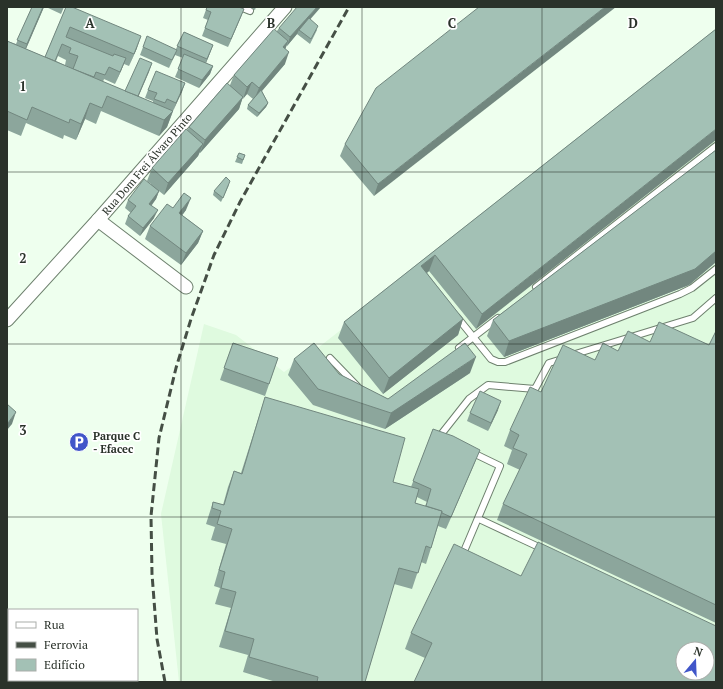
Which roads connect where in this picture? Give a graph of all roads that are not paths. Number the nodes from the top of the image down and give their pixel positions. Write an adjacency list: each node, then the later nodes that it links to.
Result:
1 (240, 7): 3 (lane)
2 (285, 7): 5 (street, Rua Dom Frei Álvaro Pinto)
3 (250, 12)
4 (716, 146): 8 (lane)
5 (98, 220): 7 (street); 12 (street, Rua Dom Frei Álvaro Pinto)
6 (716, 269): 13 (lane)
7 (186, 287)
8 (530, 293)
9 (716, 298): 17 (lane)
10 (505, 312): 13 (lane)
11 (454, 313): 13 (lane)
12 (7, 320)
13 (474, 336): 14 (lane)
14 (456, 351)
15 (330, 358): 16 (lane)
16 (362, 391)
17 (446, 441)
18 (466, 450): 19 (lane)
19 (479, 519): 20 (lane); 21 (lane)
20 (550, 553)
21 (462, 556)

